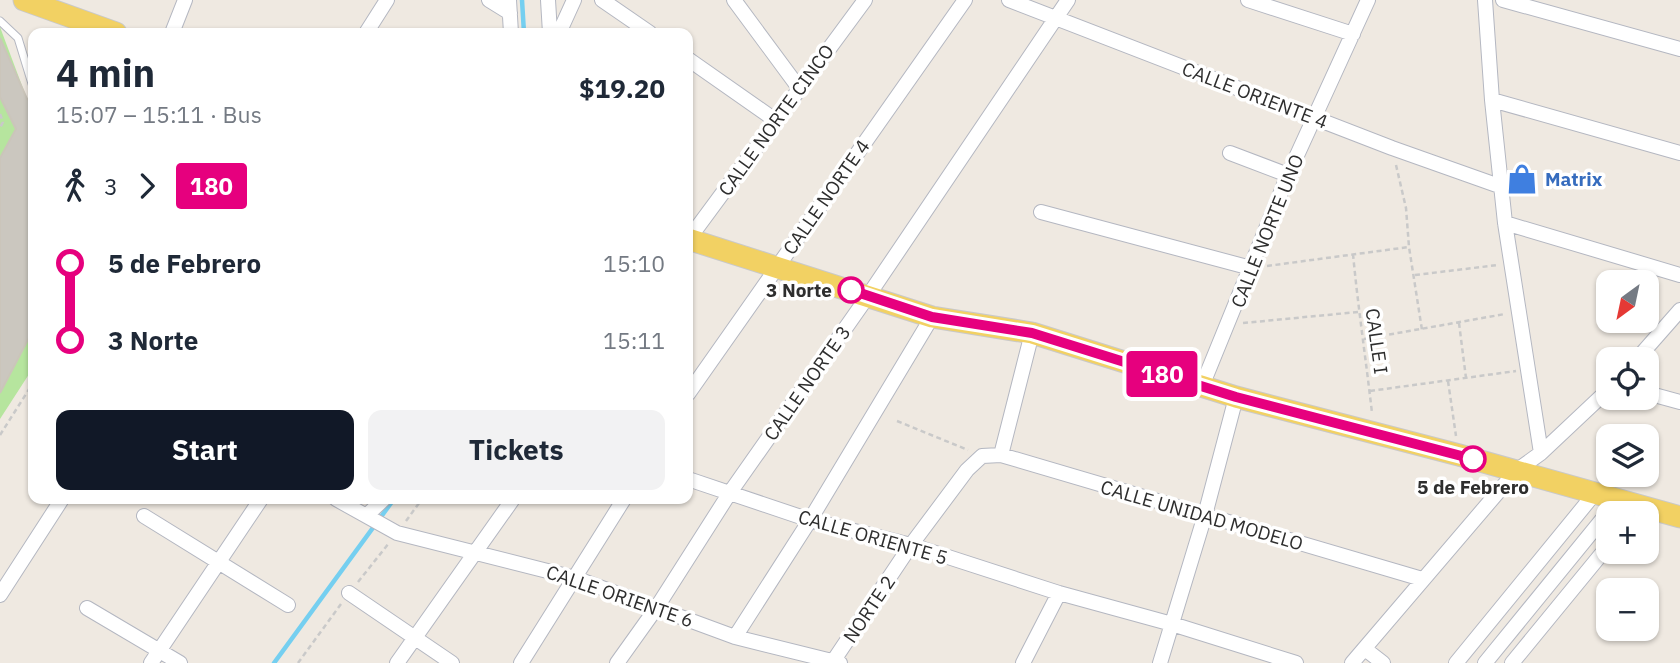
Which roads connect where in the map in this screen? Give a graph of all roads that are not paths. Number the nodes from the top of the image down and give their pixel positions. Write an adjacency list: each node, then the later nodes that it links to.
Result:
1 (24, 0): 20 (main road)
2 (184, 0): 21 (street)
3 (387, 0): 22 (street)
4 (489, 0): 17 (street)
5 (548, 0): 24 (street)
6 (573, 0): 25 (street)
7 (602, 0): 26 (street)
8 (734, 0): 31 (street)
9 (866, 0): 31 (street, CALLE NORTE CINCO)
10 (965, 0): 43 (street, CALLE NORTE 4)
11 (1009, 0): 18 (street, CALLE ORIENTE 4)
12 (1068, 0): 18 (street, CALLE NORTE 3)
13 (1248, 0): 27 (street)
14 (1368, 0): 27 (street, CALLE NORTE UNO)
15 (1485, 0): 32 (street)
16 (1503, 0): 28 (street)
17 (510, 6): 23 (street)
18 (1057, 17): 33 (street, CALLE ORIENTE 4); 46 (street, CALLE NORTE 3)
19 (0, 21): 30 (lane)
20 (102, 28)
21 (174, 28)
22 (369, 28)
23 (511, 28)
24 (550, 28)
25 (561, 28)
26 (643, 28)
27 (1353, 34): 33 (street, CALLE NORTE UNO)
28 (1680, 49)
29 (693, 63): 34 (street)
30 (28, 71)
31 (799, 88): 34 (street, CALLE NORTE CINCO)
32 (1492, 100): 36 (street); 38 (street)
33 (1315, 119): 37 (street, CALLE NORTE UNO); 38 (street, CALLE ORIENTE 4)
34 (775, 120): 41 (street, CALLE NORTE CINCO)
35 (1230, 153): 37 (street)
36 (1680, 153)
37 (1288, 175): 44 (street, CALLE NORTE UNO)
38 (1502, 187): 40 (street)
39 (1041, 212): 44 (street)
40 (1505, 223): 45 (street); 57 (street)
41 (693, 233)
42 (693, 242): 43 (main road)
43 (776, 267): 46 (main road); 52 (street, CALLE NORTE 4)
44 (1251, 268): 51 (street, CALLE NORTE UNO)
45 (1680, 275)
46 (868, 296): 48 (main road); 63 (street, CALLE NORTE 3)
47 (1680, 310): 50 (street)
48 (932, 317): 49 (main road); 76 (street)
49 (1032, 333): 51 (main road); 58 (street)
50 (1648, 347)
51 (1202, 386): 60 (main road)
52 (693, 387)
53 (1659, 396): 55 (street)
54 (1596, 401): 57 (street)
55 (1680, 402)
56 (1234, 405): 73 (street)
57 (1541, 453): 60 (street)
58 (1002, 455): 59 (street, CALLE UNIDAD MODELO); 73 (street, CALLE UNIDAD MODELO)
59 (982, 456): 77 (street, NORTE 2)
60 (1516, 471): 62 (main road); 82 (street)
61 (693, 482): 63 (street, CALLE ORIENTE 5)
62 (1595, 493): 64 (main road); 107 (street)
63 (729, 494): 76 (street, CALLE ORIENTE 5); 87 (street, CALLE NORTE 3)
64 (1618, 500): 108 (street)
65 (59, 504): 85 (street)
66 (258, 504): 80 (street)
67 (345, 504): 74 (street, CALLE ORIENTE 6)
68 (380, 504): 74 (street)
69 (509, 504): 78 (street)
70 (622, 504): 81 (street)
71 (1659, 514): 75 (main road)
72 (144, 516): 80 (street)
73 (1205, 516): 82 (street, CALLE UNIDAD MODELO); 89 (street)
74 (370, 517): 78 (street, CALLE ORIENTE 6)
75 (1680, 517)
76 (810, 520): 77 (street, CALLE ORIENTE 5); 90 (street)
77 (911, 545): 84 (street, CALLE ORIENTE 5); 101 (street, NORTE 2)
78 (474, 552): 81 (street, CALLE ORIENTE 6); 91 (street)
79 (1596, 561): 109 (street)
80 (218, 563): 86 (street); 93 (street)
81 (575, 578): 87 (street, CALLE ORIENTE 6); 99 (street)
82 (1422, 579): 92 (street)
83 (349, 593): 91 (street)
84 (1059, 593): 89 (street, CALLE ORIENTE 5); 94 (street)
85 (0, 595)
86 (288, 606)
87 (657, 607): 90 (street, CALLE ORIENTE 6); 100 (street, CALLE NORTE 3)
88 (87, 608): 93 (street)
89 (1172, 624): 103 (street); 104 (street, CALLE ORIENTE 5)
90 (735, 637): 101 (street, CALLE ORIENTE 6)
91 (415, 638): 97 (street); 98 (street)
92 (1365, 649): 105 (street); 106 (street)
93 (159, 650): 95 (street); 96 (street)
94 (1027, 661)
95 (151, 663)
96 (180, 663)
97 (397, 663)
98 (452, 663)
99 (521, 663)
100 (617, 663)
101 (833, 663): 102 (street, CALLE ORIENTE 6)
102 (841, 663)
103 (1160, 663)
104 (1296, 663)
105 (1352, 663)
106 (1383, 663)
107 (1456, 663)
108 (1485, 663)
109 (1512, 663)

